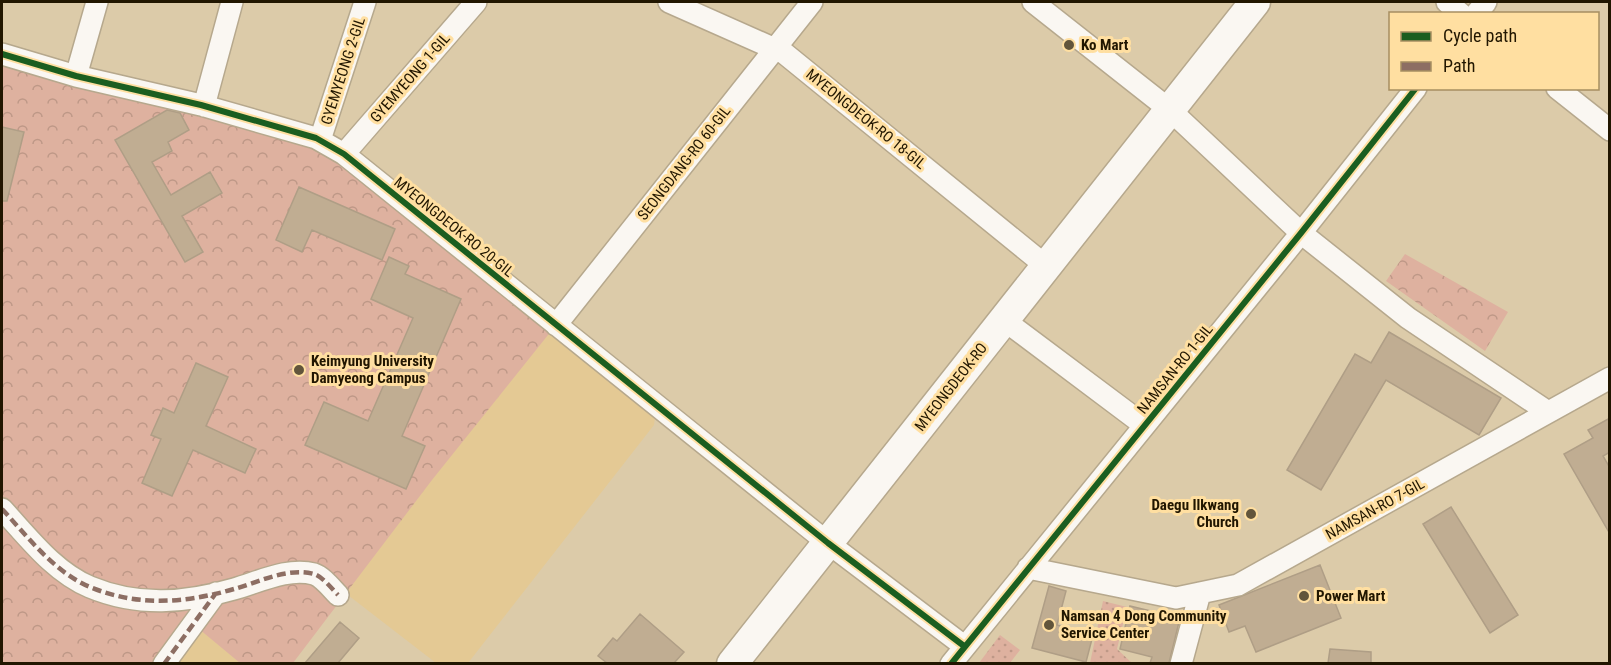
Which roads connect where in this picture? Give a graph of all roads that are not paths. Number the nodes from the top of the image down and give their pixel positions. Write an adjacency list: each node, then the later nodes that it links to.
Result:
1 (97, 2): 13 (street)
2 (232, 2): 16 (street)
3 (365, 2): 19 (street, GYEMYEONG 2-GIL)
4 (476, 2): 20 (street, GYEMYEONG 1-GIL)
5 (669, 2): 11 (street, MYEONGDEOK-RO 18-GIL)
6 (812, 2): 11 (street, SEONGDANG-RO 60-GIL)
7 (1033, 2): 17 (street)
8 (1255, 2): 17 (main road, MYEONGDEOK-RO)
9 (1447, 2): 10 (street)
10 (1459, 12)
11 (774, 48): 22 (street, MYEONGDEOK-RO 18-GIL); 24 (street, SEONGDANG-RO 60-GIL)
12 (2, 54): 13 (street, MYEONGDEOK-RO 20-GIL)
13 (76, 76): 16 (street, MYEONGDEOK-RO 20-GIL)
14 (1414, 90): 21 (street, NAMSAN-RO 1-GIL)
15 (1560, 90): 18 (street)
16 (204, 106): 19 (street, MYEONGDEOK-RO 20-GIL)
17 (1170, 110): 21 (street); 22 (main road, MYEONGDEOK-RO)
18 (1610, 130)
19 (320, 140): 20 (street, MYEONGDEOK-RO 20-GIL)
20 (344, 154): 24 (street, MYEONGDEOK-RO 20-GIL)
21 (1301, 233): 26 (street); 27 (street, NAMSAN-RO 1-GIL)
22 (1046, 266): 23 (main road, MYEONGDEOK-RO)
23 (1004, 320): 27 (street); 29 (main road, MYEONGDEOK-RO)
24 (556, 325): 29 (street, MYEONGDEOK-RO 20-GIL)
25 (1610, 378): 26 (street, NAMSAN-RO 7-GIL)
26 (1548, 412): 32 (street, NAMSAN-RO 7-GIL)
27 (1144, 425): 30 (street, NAMSAN-RO 1-GIL)
28 (2, 509): 31 (street)
29 (828, 543): 34 (street, MYEONGDEOK-RO 20-GIL); 36 (main road, MYEONGDEOK-RO)
30 (1028, 568): 32 (street); 34 (street, NAMSAN-RO 1-GIL)
31 (216, 593): 33 (street); 35 (street)
32 (1200, 593): 38 (street)
33 (338, 595)
34 (964, 646): 37 (street, NAMSAN-RO 1-GIL)
35 (164, 663)
36 (732, 663)
37 (951, 663)
38 (1181, 663)

